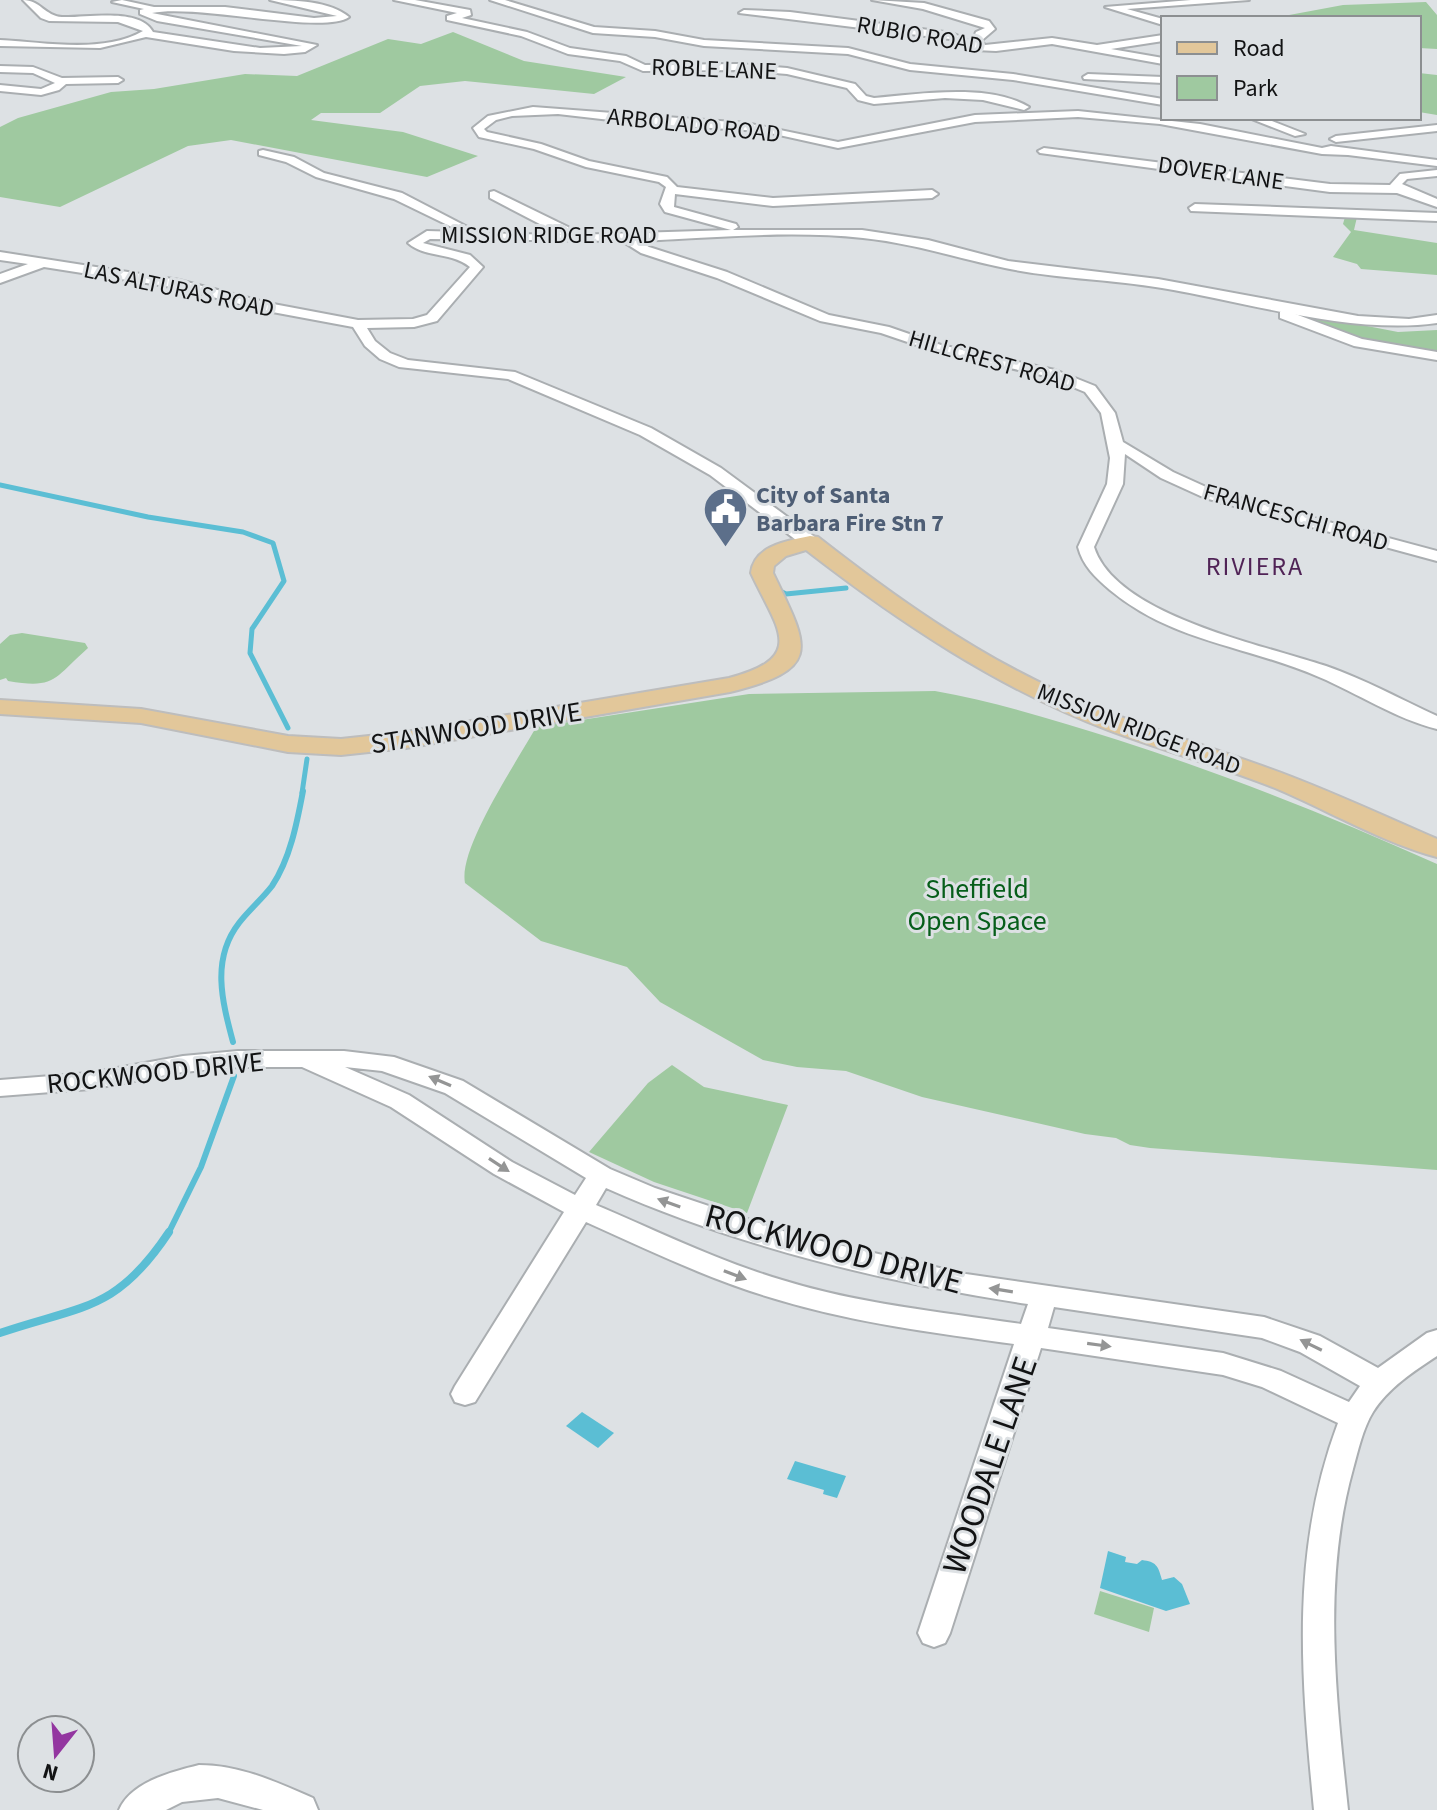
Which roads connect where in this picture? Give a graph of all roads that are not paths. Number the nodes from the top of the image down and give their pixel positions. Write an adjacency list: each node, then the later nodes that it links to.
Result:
1 (28, 0): 13 (street)
2 (275, 0): 8 (street)
3 (399, 0): 9 (street)
4 (495, 0): 12 (street)
5 (877, 0): 16 (street)
6 (1244, 0): 11 (street)
7 (117, 2): 8 (street)
8 (150, 7): 13 (street)
9 (468, 13): 12 (street); 28 (street, ROBLE LANE)
10 (744, 13): 16 (street, RUBIO ROAD)
11 (1161, 21)
12 (602, 31): 20 (street)
13 (146, 34): 15 (street)
14 (1161, 38): 17 (street)
15 (0, 43)
16 (982, 47): 17 (street, RUBIO ROAD)
17 (1095, 48): 18 (street, RUBIO ROAD)
18 (1161, 61)
19 (0, 69): 24 (street)
20 (937, 71): 21 (street); 26 (street)
21 (1026, 76): 23 (street); 27 (street)
22 (118, 80): 24 (street)
23 (1161, 80)
24 (61, 81): 25 (street)
25 (0, 88)
26 (1161, 100)
27 (1161, 100)
28 (1043, 114): 29 (street, ARBOLADO ROAD); 45 (street, ARBOLADO ROAD)
29 (1161, 120)
30 (1162, 120): 38 (street, ARBOLADO ROAD)
31 (1250, 120): 34 (street); 38 (street)
32 (1437, 128): 33 (street)
33 (1398, 132): 35 (street); 36 (street)
34 (1302, 135): 35 (street); 40 (street)
35 (1336, 139): 40 (street)
36 (1436, 148): 41 (street)
37 (1044, 151): 44 (street, DOVER LANE)
38 (1345, 152): 42 (street)
39 (263, 153): 52 (street)
40 (1384, 154): 41 (street)
41 (1403, 156): 42 (street)
42 (1437, 161)
43 (1437, 173): 44 (street)
44 (1399, 189): 48 (street)
45 (671, 190): 46 (street); 51 (street, ARBOLADO ROAD)
46 (932, 194)
47 (494, 195): 54 (street)
48 (1437, 203)
49 (1195, 208): 50 (street)
50 (1437, 217)
51 (776, 235): 53 (street, MISSION RIDGE ROAD); 58 (street, MISSION RIDGE ROAD)
52 (480, 237): 54 (street, MISSION RIDGE ROAD); 60 (street, MISSION RIDGE ROAD)
53 (626, 237): 54 (street, MISSION RIDGE ROAD); 62 (street, HILLCREST ROAD)
54 (569, 239)
55 (0, 256): 56 (street, LAS ALTURAS ROAD)
56 (45, 262): 57 (street); 60 (street, LAS ALTURAS ROAD)
57 (0, 279)
58 (1284, 304): 59 (street, MISSION RIDGE ROAD); 61 (street)
59 (1437, 319)
60 (358, 324): 63 (street, MISSION RIDGE ROAD)
61 (1437, 356)
62 (1117, 445): 64 (street, FRANCESCHI ROAD); 66 (street, HILLCREST ROAD)
63 (810, 542): 65 (main road, STANWOOD DRIVE); 67 (main road, MISSION RIDGE ROAD)
64 (1437, 556)
65 (0, 707)
66 (1437, 723)
67 (1437, 849)
68 (309, 1061): 69 (street, ROCKWOOD DRIVE); 70 (street, ROCKWOOD DRIVE, one-way to 68); 71 (street, ROCKWOOD DRIVE, one-way to 71)
69 (0, 1088)
70 (601, 1175): 71 (street); 72 (street, ROCKWOOD DRIVE, one-way to 70)
71 (579, 1208): 73 (street, ROCKWOOD DRIVE, one-way to 73); 76 (street)
72 (1044, 1297): 73 (street, WOODALE LANE); 75 (street, ROCKWOOD DRIVE, one-way to 72)
73 (1033, 1335): 77 (street, ROCKWOOD DRIVE, one-way to 77); 78 (street, WOODALE LANE)
74 (1437, 1341): 75 (street)
75 (1379, 1383): 77 (street)
76 (465, 1394)
77 (1356, 1418): 81 (street)
78 (934, 1633)
79 (136, 1810): 80 (street)
80 (301, 1810)
81 (1331, 1810)

